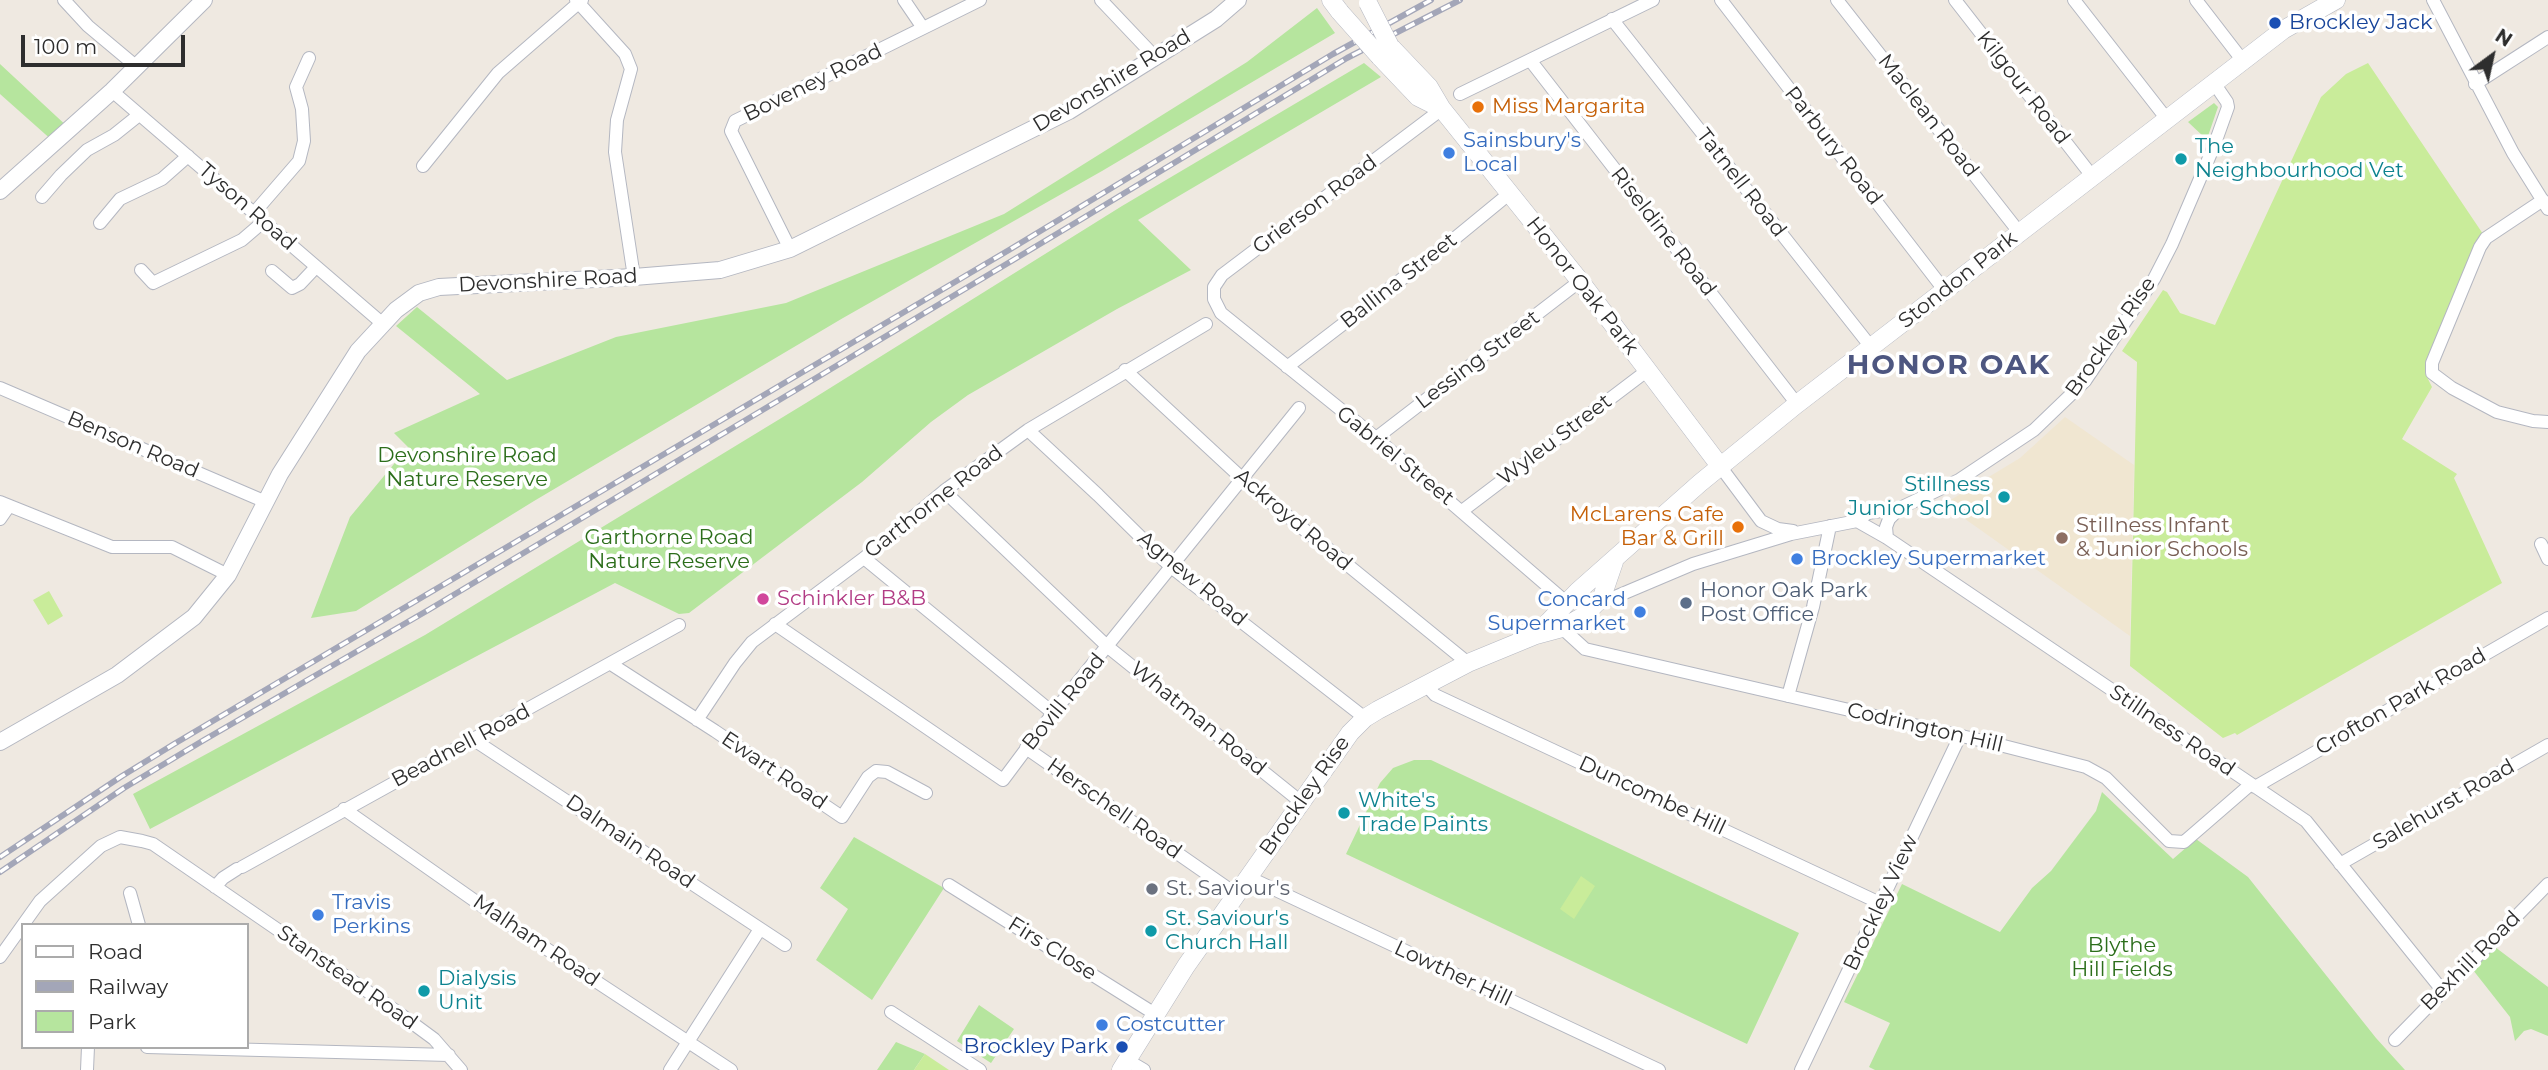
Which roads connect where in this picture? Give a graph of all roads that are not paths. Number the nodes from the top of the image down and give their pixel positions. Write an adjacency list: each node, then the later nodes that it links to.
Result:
1 (64, 0): 26 (street)
2 (204, 0): 26 (street)
3 (904, 0): 19 (street)
4 (980, 0): 19 (street, Boveney Road)
5 (1101, 0): 22 (street)
6 (1238, 0): 22 (street, Devonshire Road)
7 (1653, 0): 18 (street)
8 (1721, 0): 50 (street, Parbury Road)
9 (1837, 0): 43 (street, Maclean Road)
10 (1955, 0): 36 (street, Kilgour Road)
11 (2074, 0): 33 (street)
12 (2196, 0): 25 (street)
13 (2336, 0): 25 (main road, Stondon Park)
14 (2433, 0): 28 (street)
15 (578, 1): 35 (street); 48 (street)
16 (1368, 1): 21 (main road, Honor Oak Park, bridge)
17 (1336, 6): 21 (main road, Honor Oak Park, bridge)
18 (1612, 19): 24 (street); 54 (street, Tatnell Road)
19 (923, 28): 44 (street, Boveney Road)
20 (2548, 37): 28 (street)
21 (1385, 52): 31 (main road, Honor Oak Park)
22 (1155, 57): 44 (street, Devonshire Road)
23 (309, 58): 41 (street)
24 (1530, 60): 30 (street); 59 (street, Riseldine Road)
25 (2243, 61): 27 (main road, Stondon Park)
26 (137, 67): 29 (street)
27 (2214, 83): 33 (main road, Stondon Park); 69 (street, Brockley Rise)
28 (2475, 84): 40 (street)
29 (112, 91): 32 (street, Tyson Road); 37 (street)
30 (1460, 94)
31 (1441, 109): 38 (main road, Honor Oak Park); 51 (street, Grierson Road)
32 (139, 115): 34 (street, Tyson Road); 39 (street)
33 (2166, 118): 36 (main road, Stondon Park)
34 (188, 156): 41 (street, Tyson Road); 42 (street)
35 (422, 166)
36 (2092, 176): 43 (main road, Stondon Park)
37 (0, 191)
38 (1510, 193): 49 (main road, Honor Oak Park); 55 (street, Ballina Street)
39 (42, 197)
40 (2545, 205): 61 (street)
41 (259, 217): 45 (street, Tyson Road); 46 (street)
42 (100, 223)
43 (2019, 232): 50 (main road, Stondon Park)
44 (790, 248): 48 (street, Devonshire Road)
45 (316, 267): 47 (street); 52 (street, Tyson Road)
46 (141, 270)
47 (272, 271)
48 (634, 277): 52 (street, Devonshire Road)
49 (1580, 281): 57 (main road, Honor Oak Park); 63 (street, Lessing Street)
50 (1945, 291): 54 (main road, Stondon Park)
51 (1221, 313): 55 (street, Gabriel Street)
52 (383, 324): 67 (street, Devonshire Road)
53 (1206, 324): 56 (street, Garthorne Road)
54 (1871, 347): 59 (main road, Stondon Park)
55 (1287, 367): 63 (street, Gabriel Street)
56 (1125, 370): 62 (street, Garthorne Road); 65 (street, Ackroyd Road)
57 (1648, 370): 64 (main road, Honor Oak Park); 70 (street, Wyleu Street)
58 (0, 388): 67 (street, Benson Road)
59 (1797, 404): 64 (main road, Stondon Park)
60 (1299, 408): 65 (street, Bovill Road)
61 (2548, 422)
62 (1027, 430): 66 (street, Garthorne Road); 81 (street, Agnew Road)
63 (1376, 438): 70 (street, Gabriel Street)
64 (1720, 466): 72 (street); 83 (main road, Stondon Park)
65 (1242, 479): 81 (street, Bovill Road); 91 (street, Ackroyd Road)
66 (944, 491): 79 (street, Garthorne Road); 90 (street, Whatman Road)
67 (266, 502): 82 (street, Devonshire Road)
68 (5, 504): 71 (street); 82 (street)
69 (1900, 508): 73 (street, Brockley Rise); 76 (street)
70 (1462, 510): 83 (street, Gabriel Street)
71 (0, 519)
72 (1761, 521): 75 (street); 78 (street)
73 (1857, 521): 74 (street, Brockley Rise); 76 (street, Stillness Road)
74 (1830, 526): 75 (street, Brockley Rise); 94 (street)
75 (1803, 532): 78 (street, Brockley Rise)
76 (1887, 538): 103 (street, Stillness Road)
77 (2541, 544): 80 (street)
78 (1749, 546): 84 (street, Brockley Rise)
79 (864, 558): 86 (street, Garthorne Road); 95 (street)
80 (2548, 559)
81 (1171, 567): 90 (street, Bovill Road); 96 (street, Agnew Road)
82 (228, 575): 100 (street, Devonshire Road)
83 (1585, 590): 84 (main road, Stondon Park); 89 (main road, Stondon Park)
84 (1596, 605): 88 (main road, Stondon Park)
85 (2548, 618): 103 (street, Crofton Park Road)
86 (775, 624): 97 (street, Garthorne Road); 102 (street, Bovill Road)
87 (679, 625): 92 (street, Beadnell Road)
88 (1562, 628): 89 (main road, Stondon Park); 94 (street, Codrington Hill)
89 (1536, 635): 91 (main road, Brockley Rise)
90 (1108, 647): 95 (street, Bovill Road); 105 (street, Whatman Road)
91 (1468, 663): 93 (main road, Brockley Rise)
92 (611, 664): 97 (street, Ewart Road); 99 (street, Beadnell Road)
93 (1426, 685): 96 (main road, Brockley Rise); 114 (street, Duncombe Hill)
94 (1788, 696): 98 (street, Codrington Hill)
95 (1054, 713): 102 (street, Bovill Road)
96 (1365, 718): 105 (main road, Brockley Rise)
97 (697, 720): 104 (street, Ewart Road)
98 (1960, 736): 103 (street, Codrington Hill); 114 (street, Brockley View)
99 (474, 740): 106 (street, Beadnell Road); 118 (street, Dalmain Road)
100 (0, 742)
101 (2548, 745): 107 (street, Salehurst Road)
102 (1026, 748): 113 (street, Herschell Road)
103 (2253, 785): 107 (street, Stillness Road)
104 (926, 793)
105 (1301, 802): 108 (main road, Brockley Rise)
106 (344, 809): 111 (street, Beadnell Road); 125 (street, Malham Road)
107 (2340, 864): 121 (street, Stillness Road)
108 (1248, 877): 113 (main road, Brockley Rise); 137 (street, Lowther Hill)
109 (2548, 884): 121 (street, Bexhill Road)
110 (949, 885): 123 (street, Firs Close)
111 (215, 887): 115 (street, Stanstead Road); 128 (street, Stanstead Road)
112 (130, 893): 116 (street)
113 (1236, 894): 123 (main road, Brockley Rise)
114 (1882, 904): 130 (street, Brockley View)
115 (24, 923)
116 (138, 923)
117 (21, 928): 120 (street, Stanstead Road)
118 (760, 929): 119 (street, Dalmain Road); 125 (street)
119 (785, 946)
120 (0, 957)
121 (2442, 990): 124 (street, Bexhill Road)
122 (891, 1012): 135 (street)
123 (1155, 1014): 129 (main road, Brockley Rise)
124 (2395, 1040)
125 (688, 1042): 133 (street); 134 (street, Malham Road)
126 (88, 1049): 131 (street)
127 (211, 1049): 128 (street)
128 (449, 1055): 132 (street, Stanstead Road)
129 (1124, 1065): 136 (street)
130 (1807, 1068)
131 (86, 1070)
132 (461, 1070)
133 (670, 1070)
134 (731, 1070)
135 (980, 1070)
136 (1144, 1070)
137 (1659, 1070)

